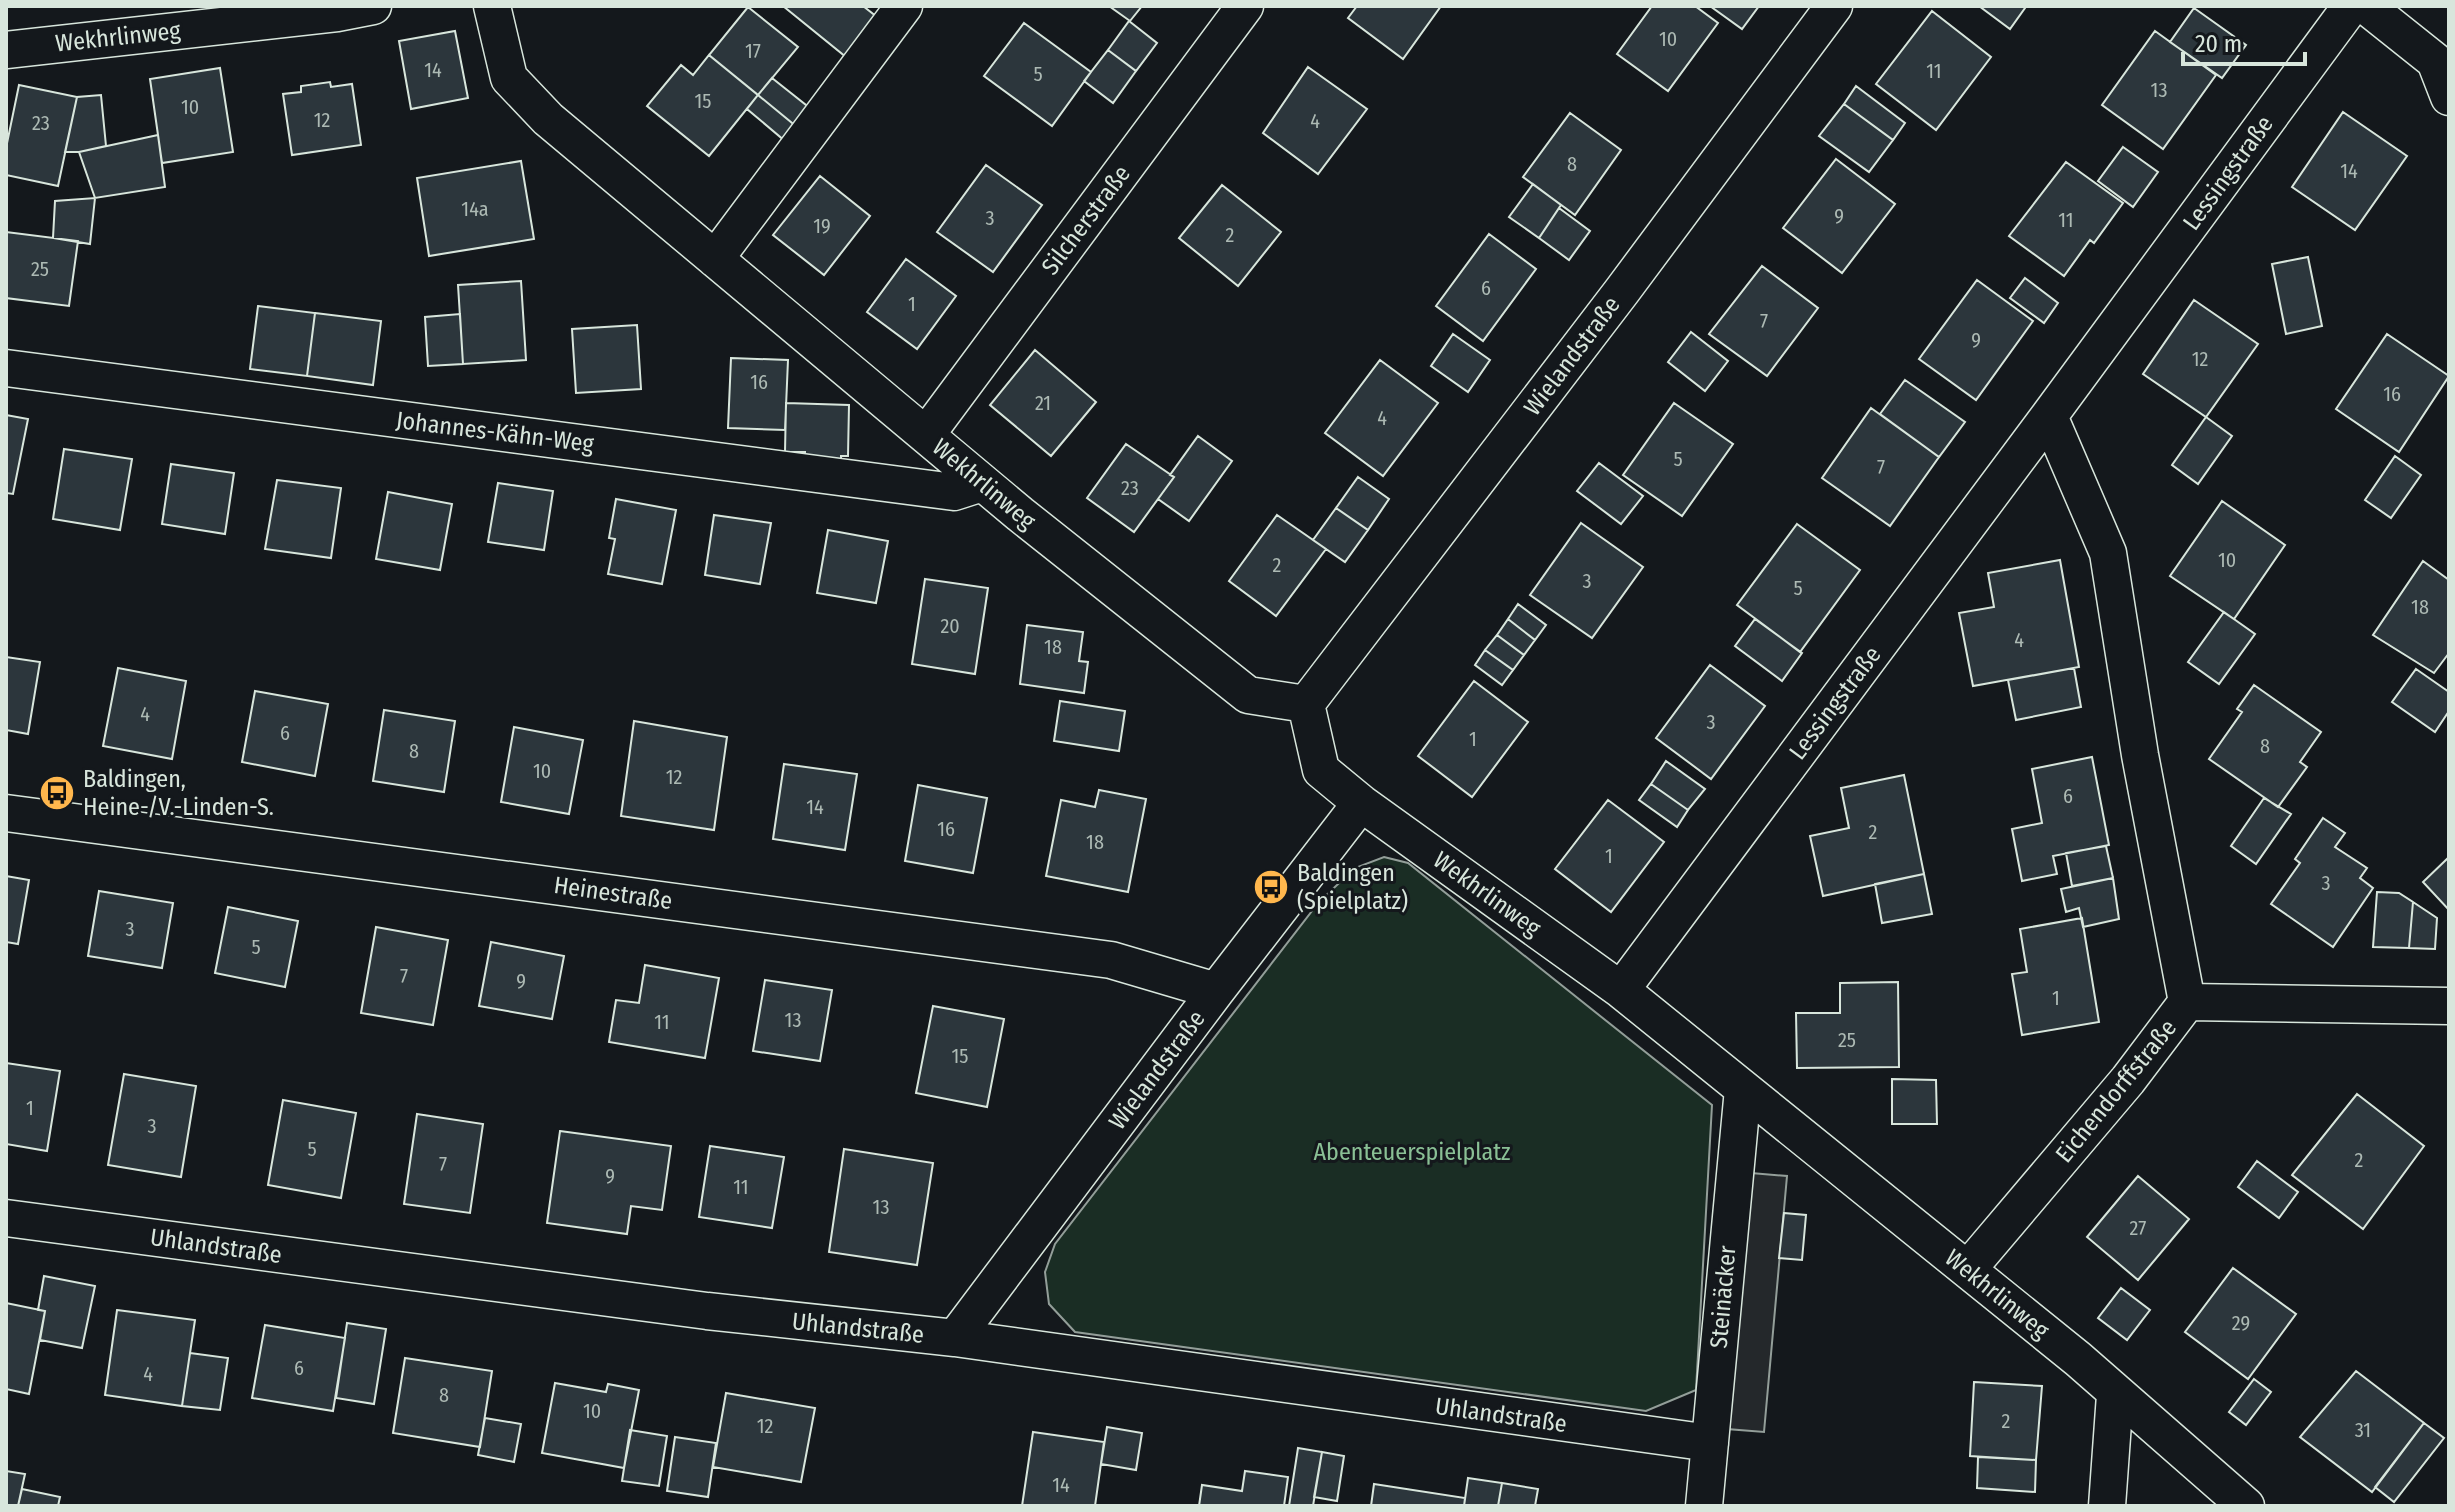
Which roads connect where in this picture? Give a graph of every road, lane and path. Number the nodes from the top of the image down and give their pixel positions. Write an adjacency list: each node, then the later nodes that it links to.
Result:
1 (373, 6): 8 (street, Wekhrlinweg)
2 (492, 6): 10 (street, Wekhrlinweg)
3 (904, 6): 10 (street)
4 (1245, 6): 13 (street, Silcherstraße)
5 (1834, 6): 15 (street, Wielandstraße)
6 (2351, 6): 12 (street, Lessingstraße)
7 (2366, 6): 9 (street)
8 (6, 50)
9 (2449, 97)
10 (715, 259): 13 (street, Wekhrlinweg)
11 (6, 368): 14 (street, Johannes-Kähn-Weg)
12 (2049, 416): 18 (street, Lessingstraße); 20 (street)
13 (926, 435): 14 (street, Wekhrlinweg)
14 (982, 483): 15 (street, Wekhrlinweg)
15 (1306, 704): 16 (street, Wekhrlinweg)
16 (1361, 803): 18 (street, Wekhrlinweg); 19 (street, Wielandstraße)
17 (6, 813): 19 (street, Heinestraße)
18 (1621, 990): 22 (street, Wekhrlinweg)
19 (1216, 991): 25 (street, Wielandstraße)
20 (2187, 1002): 21 (street, Eichendorffstraße); 24 (street, Eichendorffstraße)
21 (2449, 1006)
22 (1743, 1089): 24 (street, Wekhrlinweg); 27 (street, Steinäcker)
23 (6, 1218): 25 (street, Uhlandstraße)
24 (1968, 1269): 26 (street, Wekhrlinweg)
25 (955, 1338): 27 (street, Uhlandstraße)
26 (2115, 1395): 29 (street); 30 (street, Wekhrlinweg)
27 (1710, 1443): 28 (street, Steinäcker)
28 (1704, 1506)
29 (2107, 1506)
30 (2246, 1506)

